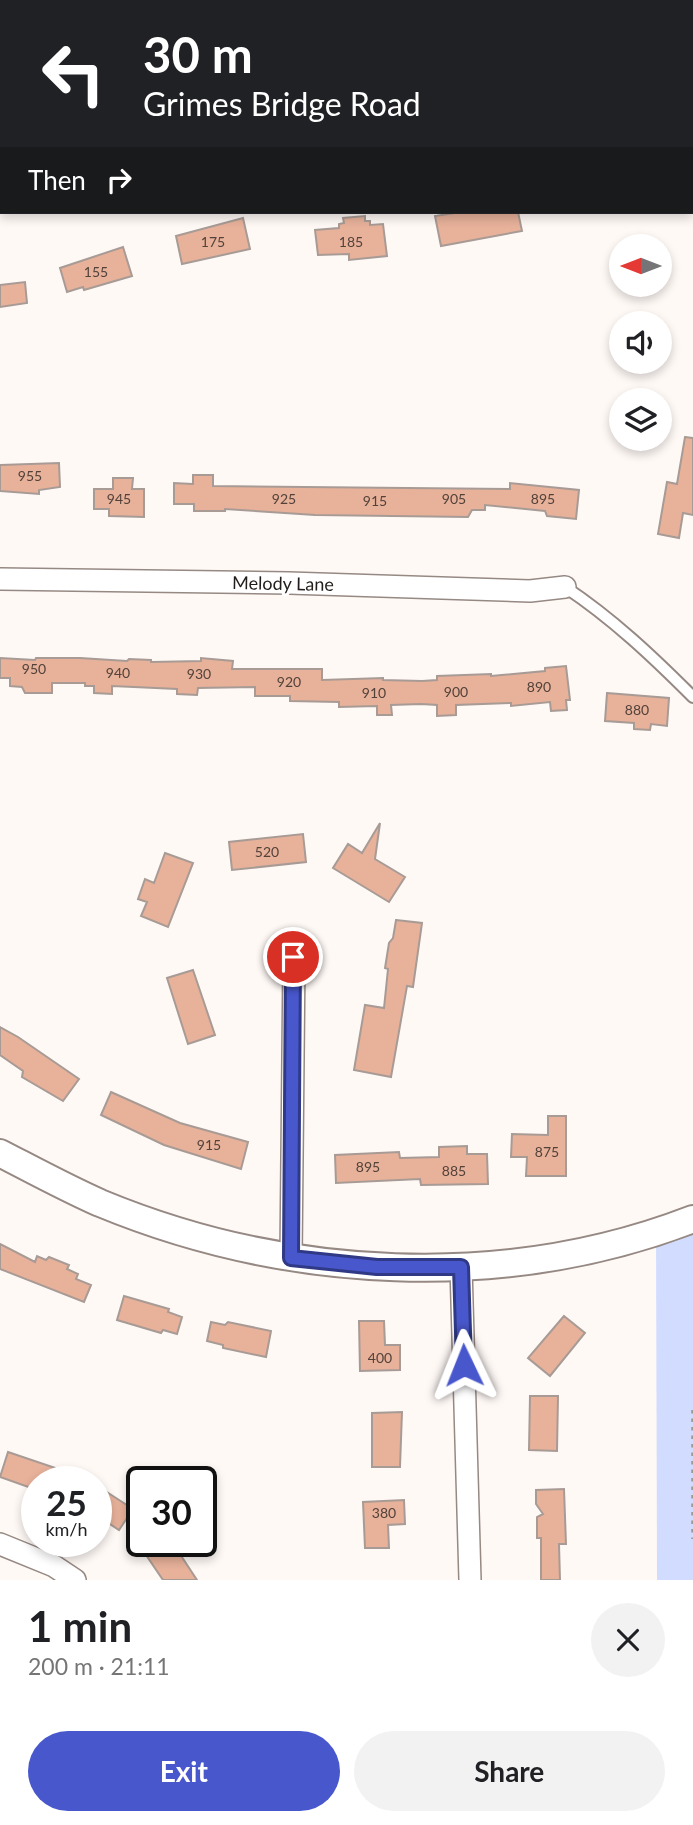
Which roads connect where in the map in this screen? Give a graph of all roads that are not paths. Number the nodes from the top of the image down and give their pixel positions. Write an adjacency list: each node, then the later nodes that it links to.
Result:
1 (0, 579): 2 (street, Melody Lane)
2 (565, 587): 3 (lane)
3 (693, 698)
4 (293, 957): 7 (street)
5 (0, 1153): 7 (street)
6 (693, 1219): 8 (street)
7 (291, 1258): 8 (street)
8 (461, 1267): 11 (street)
9 (0, 1544): 10 (street)
10 (75, 1580)
11 (470, 1580)

